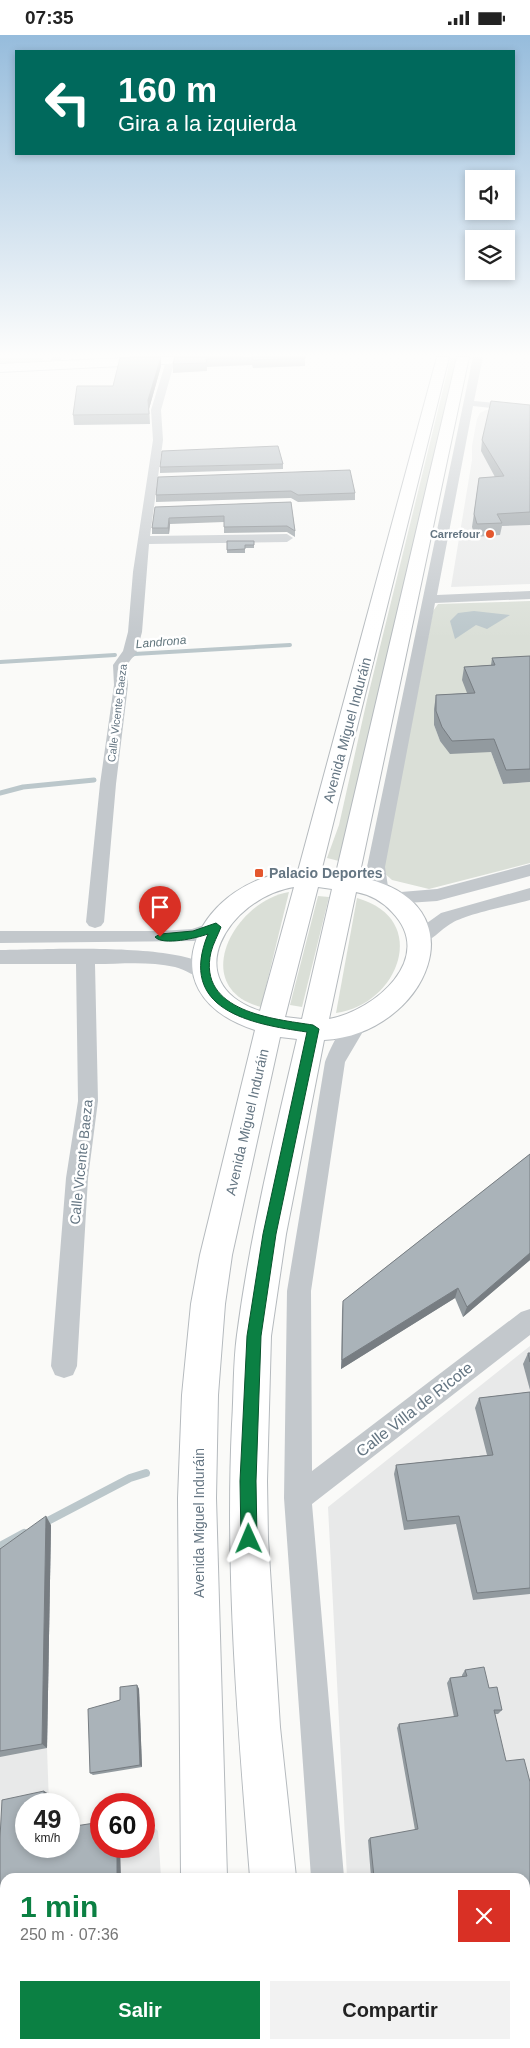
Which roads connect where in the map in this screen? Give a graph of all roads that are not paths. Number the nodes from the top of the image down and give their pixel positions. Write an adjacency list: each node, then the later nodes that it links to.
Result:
1 (161, 451): 6 (street, Calle Vicente Baeza)
2 (419, 451): 10 (main road, Avenida Miguel Induráin)
3 (442, 451): 11 (main road)
4 (459, 451): 8 (street)
5 (287, 538): 6 (street)
6 (144, 540): 14 (street, Calle Vicente Baeza)
7 (530, 595): 8 (street)
8 (430, 599): 12 (street)
9 (530, 870): 12 (street)
10 (309, 878): 11 (main road); 15 (main road); 21 (main road, Avenida Miguel Induráin)
11 (345, 883): 12 (main road); 23 (main road)
12 (387, 894): 17 (main road)
13 (530, 894): 17 (street)
14 (95, 922)
15 (216, 927): 16 (street); 20 (main road)
16 (0, 937)
17 (419, 938): 22 (main road)
18 (0, 957): 19 (street)
19 (85, 957): 20 (street); 25 (street, Calle Vicente Baeza)
20 (204, 972): 21 (main road)
21 (271, 1023): 23 (main road); 27 (main road, Avenida Miguel Induráin)
22 (358, 1023): 23 (main road); 26 (street)
23 (313, 1029): 28 (main road)
24 (530, 1320): 26 (street, Calle Villa de Ricote)
25 (64, 1366)
26 (298, 1498): 29 (street)
27 (204, 1873)
28 (273, 1873)
29 (327, 1873)

